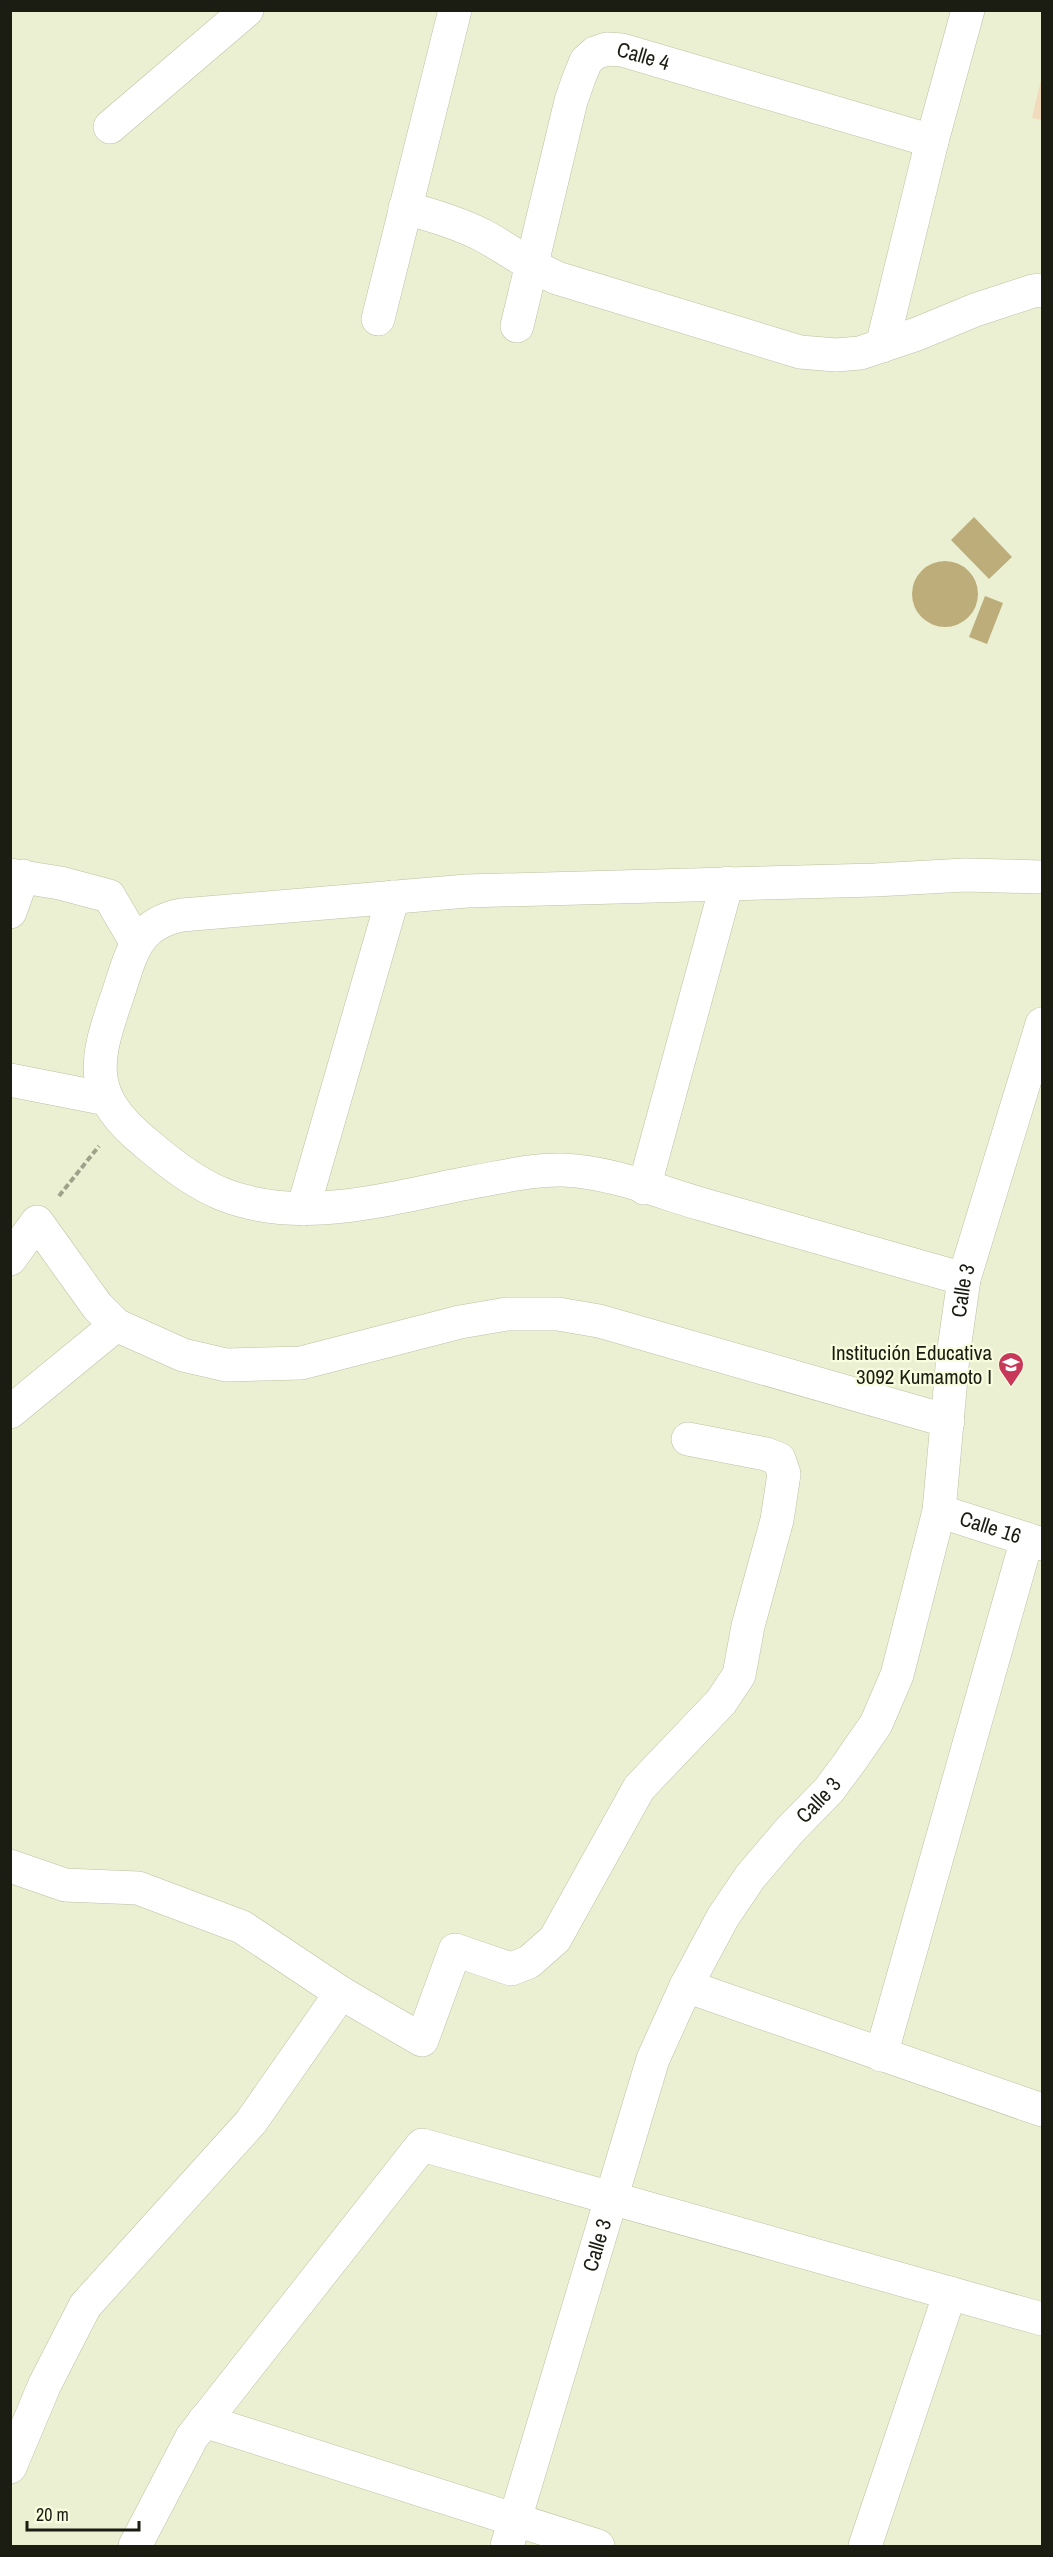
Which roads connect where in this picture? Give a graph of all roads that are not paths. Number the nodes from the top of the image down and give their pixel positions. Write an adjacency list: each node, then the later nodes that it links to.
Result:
1 (247, 10): 4 (street)
2 (455, 10): 6 (street)
3 (968, 10): 5 (street)
4 (110, 128)
5 (932, 141): 7 (street, Calle 4); 11 (street)
6 (405, 208): 7 (street); 9 (street)
7 (530, 266): 10 (street, Calle 4); 11 (street)
8 (1042, 291): 11 (street)
9 (378, 319)
10 (517, 326)
11 (882, 346)
12 (17, 876): 16 (street); 17 (street)
13 (1042, 877): 14 (street)
14 (727, 884): 15 (street); 21 (street)
15 (393, 897): 17 (street); 22 (street)
16 (10, 912)
17 (136, 942): 20 (street)
18 (1042, 1024): 24 (street, Calle 3)
19 (10, 1080): 20 (street)
20 (114, 1109): 22 (street)
21 (644, 1188): 22 (street); 24 (street)
22 (303, 1209)
23 (10, 1259): 25 (street)
24 (964, 1278): 27 (street, Calle 3)
25 (116, 1325): 26 (street); 27 (street)
26 (10, 1412)
27 (948, 1421): 29 (street, Calle 3)
28 (688, 1439): 33 (street)
29 (939, 1511): 30 (street, Calle 16); 32 (street, Calle 3)
30 (1035, 1542): 34 (street)
31 (10, 1866): 33 (street)
32 (686, 1986): 34 (street); 36 (street, Calle 3)
33 (341, 1993): 40 (street)
34 (881, 2055): 35 (street)
35 (1042, 2110)
36 (611, 2199): 37 (street); 39 (street); 41 (street, Calle 3)
37 (950, 2293): 38 (street); 44 (street)
38 (1042, 2319)
39 (204, 2421): 41 (street); 42 (street)
40 (10, 2467)
41 (511, 2533): 43 (street)
42 (135, 2547)
43 (598, 2547)
44 (865, 2547)

